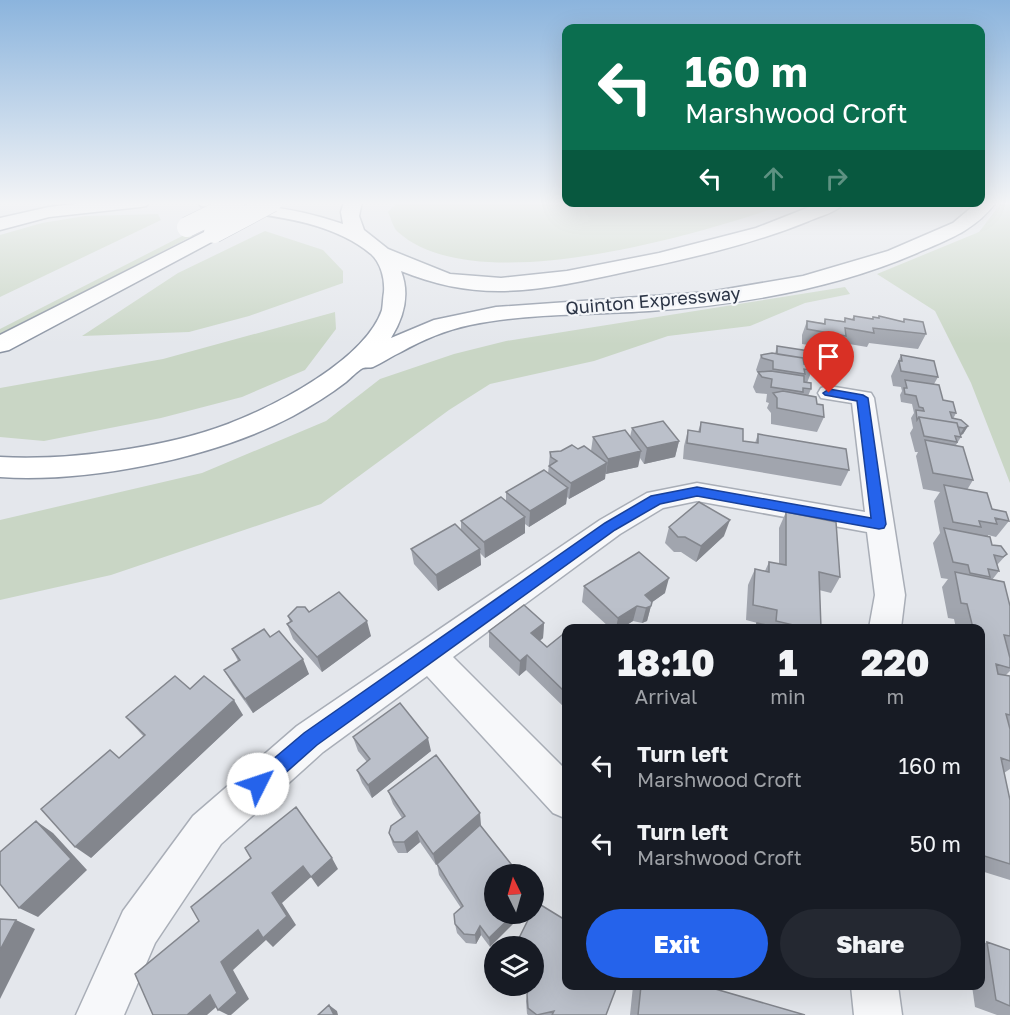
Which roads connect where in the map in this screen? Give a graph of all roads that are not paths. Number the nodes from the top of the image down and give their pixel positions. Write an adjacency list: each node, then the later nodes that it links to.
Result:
1 (143, 249): 7 (highway, bridge)
2 (183, 249): 8 (highway, bridge)
3 (376, 249): 6 (highway, Quinton Expressway)
4 (698, 249): 6 (highway, Quinton Expressway)
5 (909, 249): 9 (highway, Quinton Expressway)
6 (381, 253): 9 (highway)
7 (62, 290)
8 (0, 345)
9 (345, 372): 11 (highway)
10 (829, 393): 12 (street)
11 (7, 470)
12 (879, 524): 13 (street); 14 (street)
13 (886, 624)
14 (429, 655): 15 (street); 17 (street)
15 (562, 794)
16 (875, 990): 18 (street)
17 (100, 1015)
18 (878, 1015)

